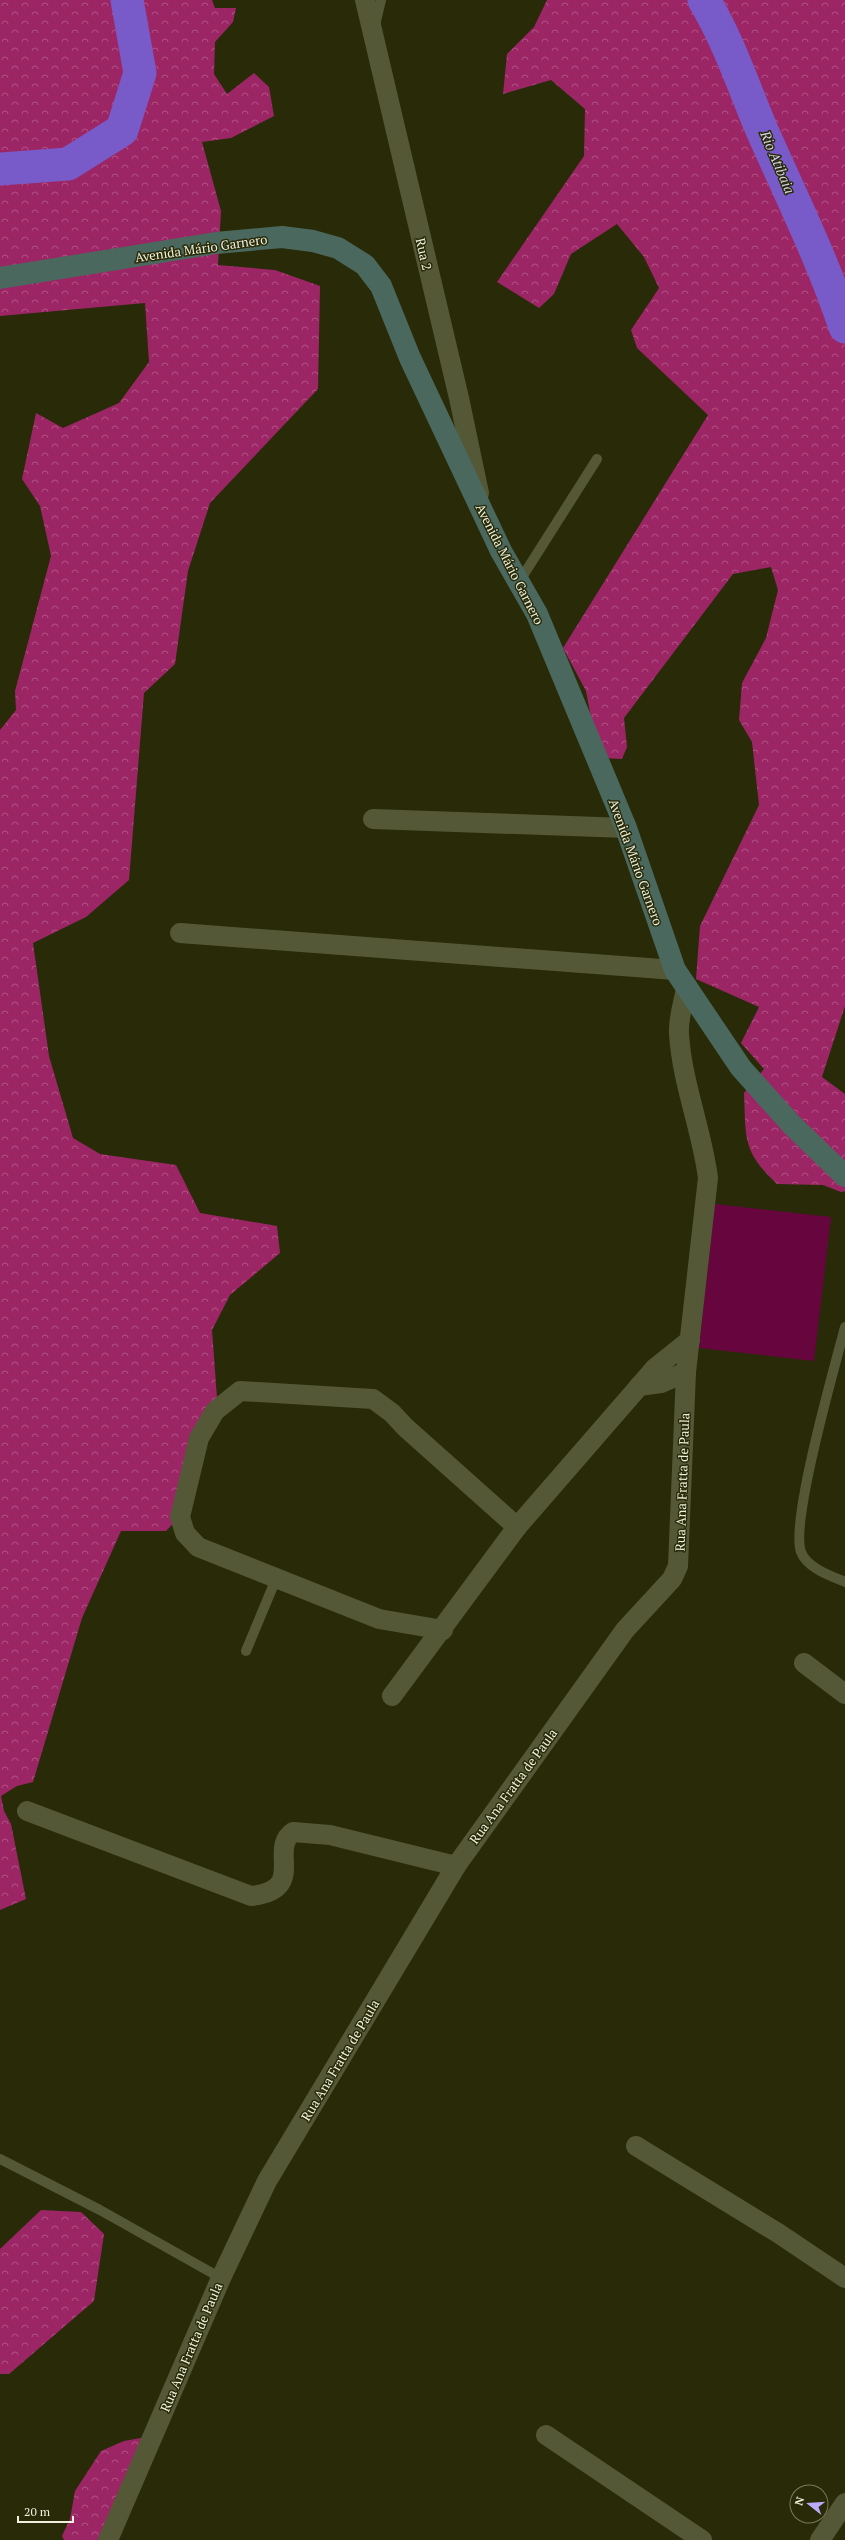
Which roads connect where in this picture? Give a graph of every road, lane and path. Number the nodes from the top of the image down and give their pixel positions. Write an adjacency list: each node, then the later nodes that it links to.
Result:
1 (365, 0): 3 (street, Rua 2)
2 (381, 0): 3 (lane)
3 (373, 33): 6 (street, Rua 2)
4 (0, 278): 6 (main road, Avenida Mário Garnero)
5 (597, 459): 7 (lane)
6 (482, 509): 7 (main road, Avenida Mário Garnero)
7 (519, 582): 9 (main road, Avenida Mário Garnero)
8 (373, 819): 9 (street)
9 (626, 828): 11 (main road, Avenida Mário Garnero)
10 (180, 933): 11 (street)
11 (675, 970): 12 (main road, Avenida Mário Garnero)
12 (686, 989): 13 (main road, Avenida Mário Garnero); 15 (street, Rua Ana Fratta de Paula)
13 (845, 1176)
14 (845, 1327): 20 (lane)
15 (690, 1340): 16 (street, Rua Ana Fratta de Paula); 17 (street)
16 (686, 1372): 17 (street); 27 (street, Rua Ana Fratta de Paula)
17 (639, 1386): 18 (street)
18 (518, 1528): 19 (street); 21 (street)
19 (276, 1578): 21 (street); 22 (lane)
20 (845, 1582)
21 (443, 1630): 25 (street)
22 (246, 1651)
23 (804, 1663): 24 (street)
24 (845, 1694)
25 (392, 1696)
26 (27, 1811): 27 (street)
27 (456, 1866): 30 (street, Rua Ana Fratta de Paula)
28 (636, 2146): 31 (street)
29 (0, 2160): 30 (lane)
30 (221, 2278): 34 (street, Rua Ana Fratta de Paula)
31 (845, 2278)
32 (546, 2435): 35 (street)
33 (845, 2503): 36 (street)
34 (108, 2540)
35 (702, 2540)
36 (820, 2540)

